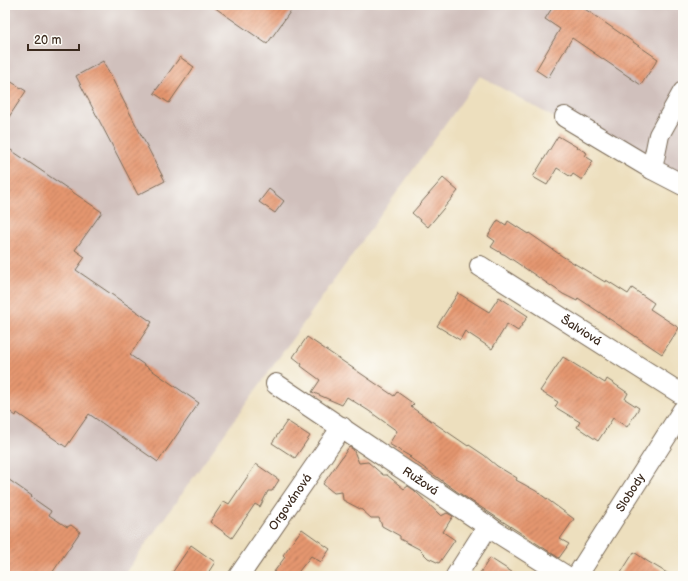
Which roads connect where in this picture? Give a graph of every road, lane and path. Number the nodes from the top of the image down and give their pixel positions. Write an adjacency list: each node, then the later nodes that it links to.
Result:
1 (683, 92): 3 (street)
2 (565, 117): 3 (street)
3 (652, 169): 4 (street)
4 (683, 185)
5 (480, 266): 7 (street, Šalviová)
6 (276, 384): 9 (street, Ružová)
7 (683, 396)
8 (683, 410): 14 (street, Slobody)
9 (342, 427): 10 (street, Ružová); 11 (street, Orgovánová)
10 (488, 526): 12 (street); 13 (street, Ružová)
11 (239, 576)
12 (456, 576)
13 (566, 576)
14 (577, 576)

